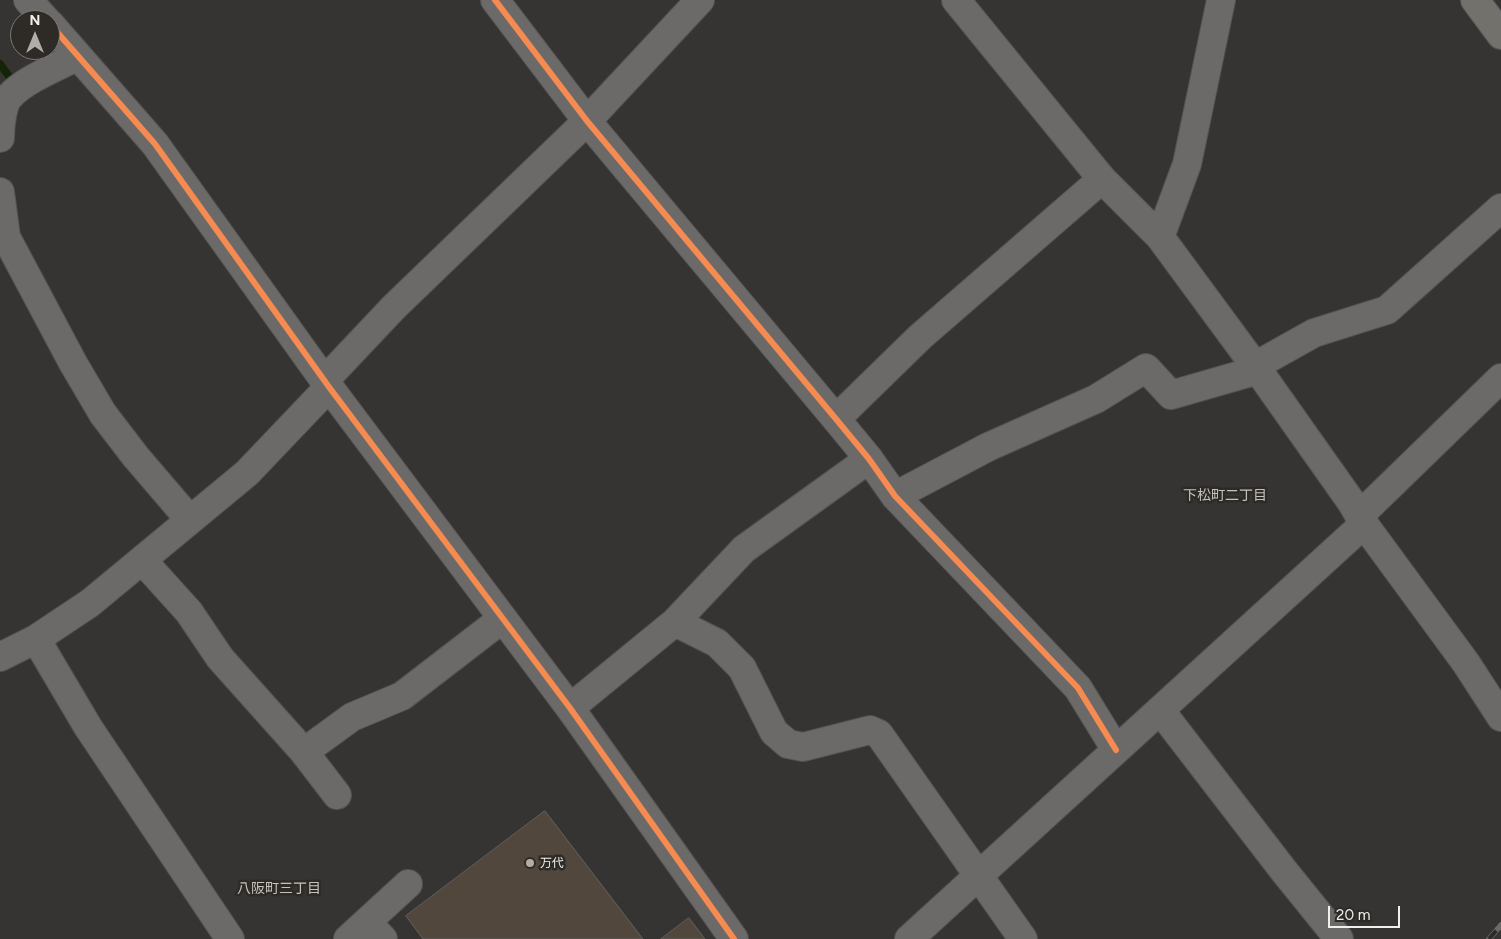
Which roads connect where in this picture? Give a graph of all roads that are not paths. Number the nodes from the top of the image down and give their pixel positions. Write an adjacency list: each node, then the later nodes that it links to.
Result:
1 (28, 0): 7 (street)
2 (495, 0): 11 (street)
3 (700, 0): 11 (street)
4 (956, 0): 13 (street)
5 (1221, 0): 16 (street)
6 (1475, 0): 9 (main road)
7 (37, 10)
8 (60, 35): 10 (street)
9 (1501, 35)
10 (78, 56): 12 (street); 19 (street)
11 (587, 121): 19 (street); 20 (street)
12 (0, 138)
13 (1102, 179): 16 (street); 20 (street)
14 (0, 192): 24 (street)
15 (1501, 208): 17 (street)
16 (1160, 237): 17 (street)
17 (1257, 368): 22 (street); 23 (street)
18 (1501, 378): 23 (street)
19 (327, 384): 24 (street); 26 (street)
20 (836, 419): 21 (street)
21 (869, 459): 22 (street); 27 (street)
22 (895, 496): 33 (street)
23 (1362, 519): 31 (street); 32 (street)
24 (190, 520): 25 (street)
25 (142, 560): 28 (street); 34 (street)
26 (502, 619): 30 (street); 34 (street)
27 (675, 622): 30 (street); 36 (street)
28 (36, 639): 29 (street); 39 (street)
29 (0, 657)
30 (570, 708): 40 (street)
31 (1160, 710): 33 (street); 43 (street)
32 (1501, 717)
33 (1116, 750): 36 (street)
34 (304, 752): 35 (street)
35 (337, 795)
36 (978, 876): 41 (street); 42 (street)
37 (408, 884): 38 (street)
38 (366, 933)
39 (230, 939)
40 (734, 939)
41 (909, 939)
42 (1023, 939)
43 (1339, 939)

